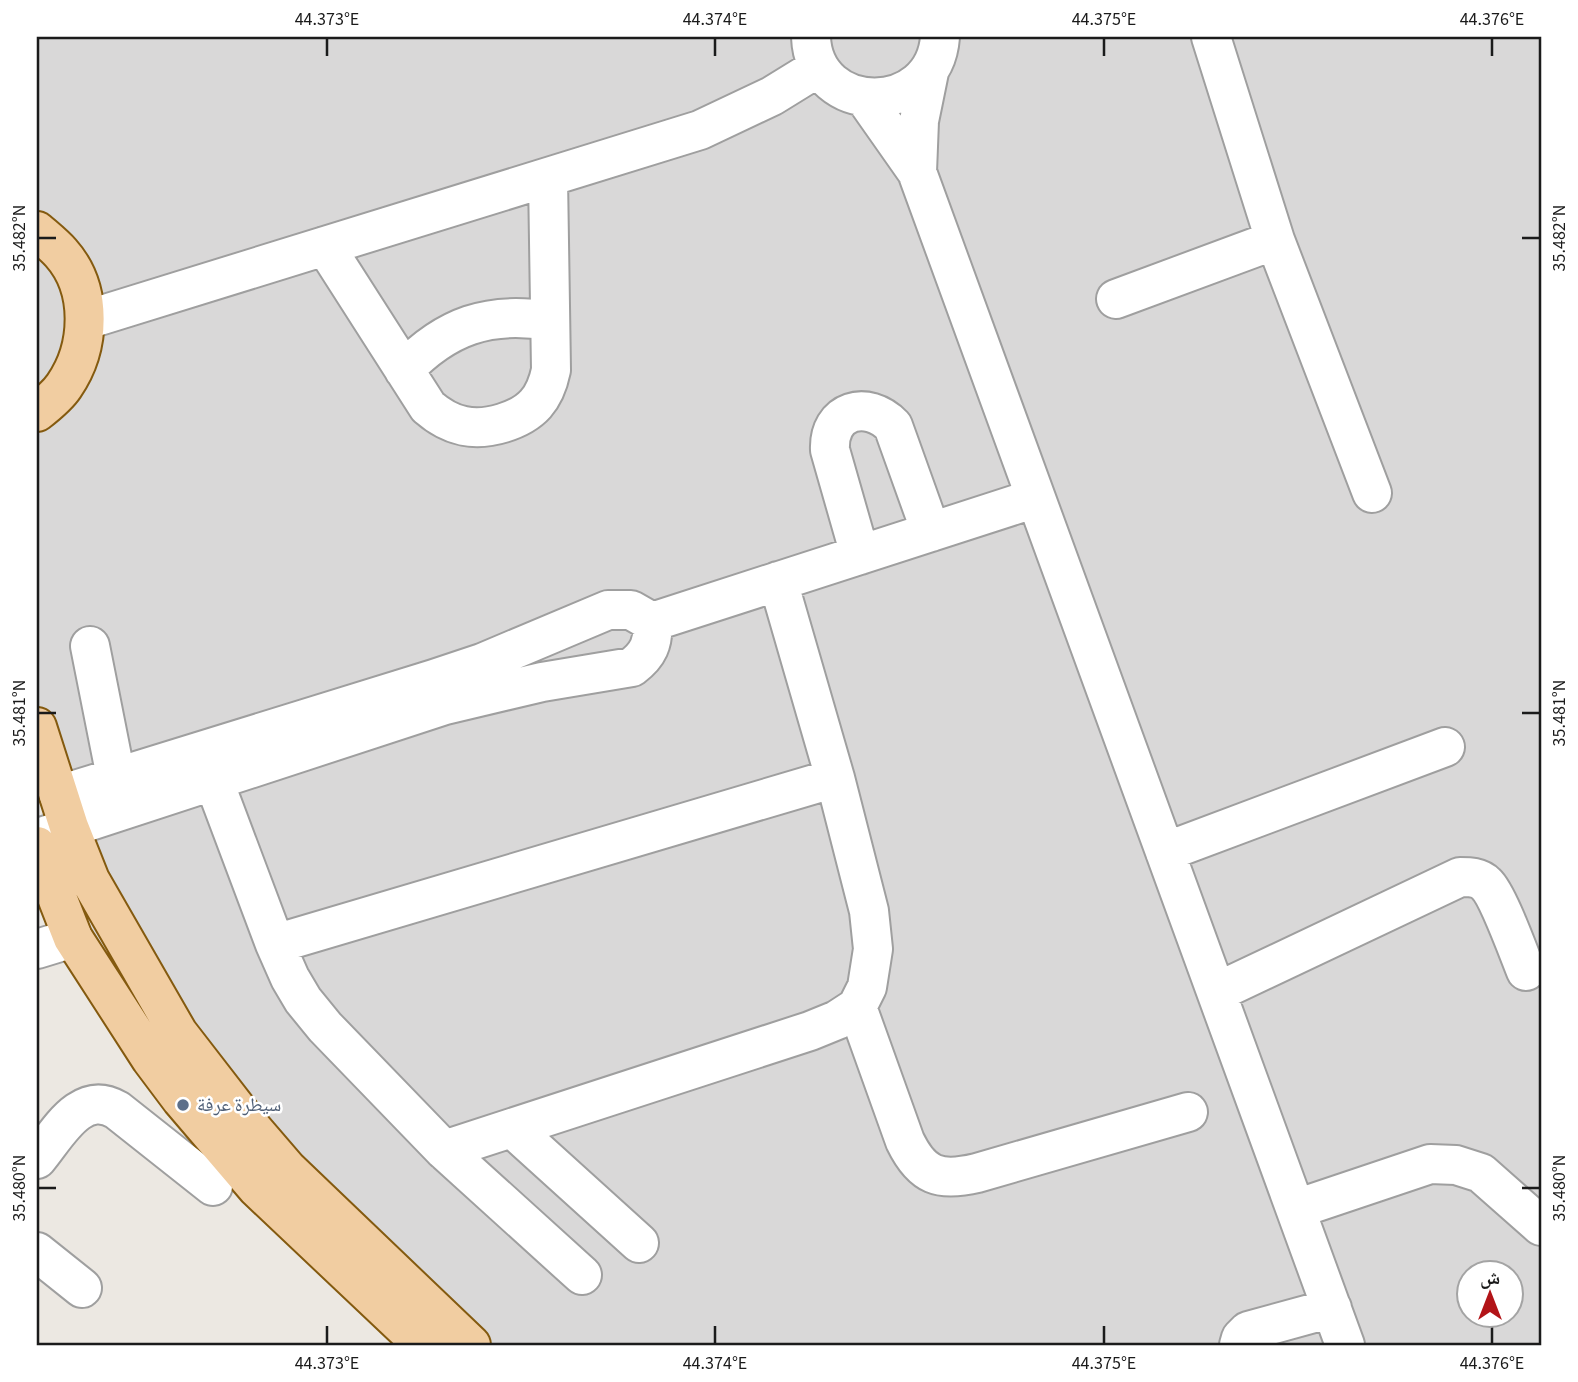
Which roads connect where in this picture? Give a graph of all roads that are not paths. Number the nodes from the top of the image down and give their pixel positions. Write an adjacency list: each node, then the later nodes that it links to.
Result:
1 (1210, 37): 8 (street)
2 (815, 52): 4 (street); 6 (street)
3 (935, 54): 4 (street); 5 (street)
4 (865, 98): 5 (street)
5 (917, 172): 16 (street)
6 (548, 177): 9 (street); 12 (street)
7 (37, 231): 11 (main road)
8 (1275, 240): 10 (street); 15 (street)
9 (325, 246): 11 (street); 13 (street)
10 (1116, 299)
11 (86, 320): 14 (main road)
12 (550, 321): 13 (street); 13 (street)
13 (404, 370)
14 (37, 412)
15 (1372, 493)
16 (1036, 498): 17 (street); 29 (street)
17 (931, 532): 18 (street); 18 (street)
18 (860, 555): 19 (street)
19 (778, 581): 20 (street); 25 (street)
20 (652, 622): 24 (street); 26 (street)
21 (90, 646): 24 (street)
22 (37, 726): 27 (main road)
23 (1445, 747): 29 (street)
24 (116, 777): 27 (street)
25 (835, 778): 31 (street); 35 (street)
26 (214, 779): 27 (street); 31 (street)
27 (55, 820): 51 (main road)
28 (37, 846): 30 (main road)
29 (1165, 852): 34 (street)
30 (73, 938): 32 (street); 36 (main road)
31 (275, 943): 40 (street)
32 (37, 949)
33 (1526, 971): 34 (street)
34 (1217, 992): 43 (street)
35 (857, 1007): 37 (street); 38 (street)
36 (186, 1105): 39 (street); 50 (main road)
37 (1188, 1112)
38 (512, 1128): 40 (street); 45 (street)
39 (154, 1139): 41 (street); 42 (street)
40 (444, 1150): 47 (street)
41 (37, 1159)
42 (213, 1186)
43 (1296, 1209): 44 (street); 49 (street)
44 (1541, 1226)
45 (639, 1243)
46 (37, 1252): 48 (street)
47 (582, 1275)
48 (82, 1288)
49 (1332, 1308): 52 (street); 53 (street)
50 (423, 1345)
51 (471, 1345)
52 (1239, 1345)
53 (1345, 1345)

